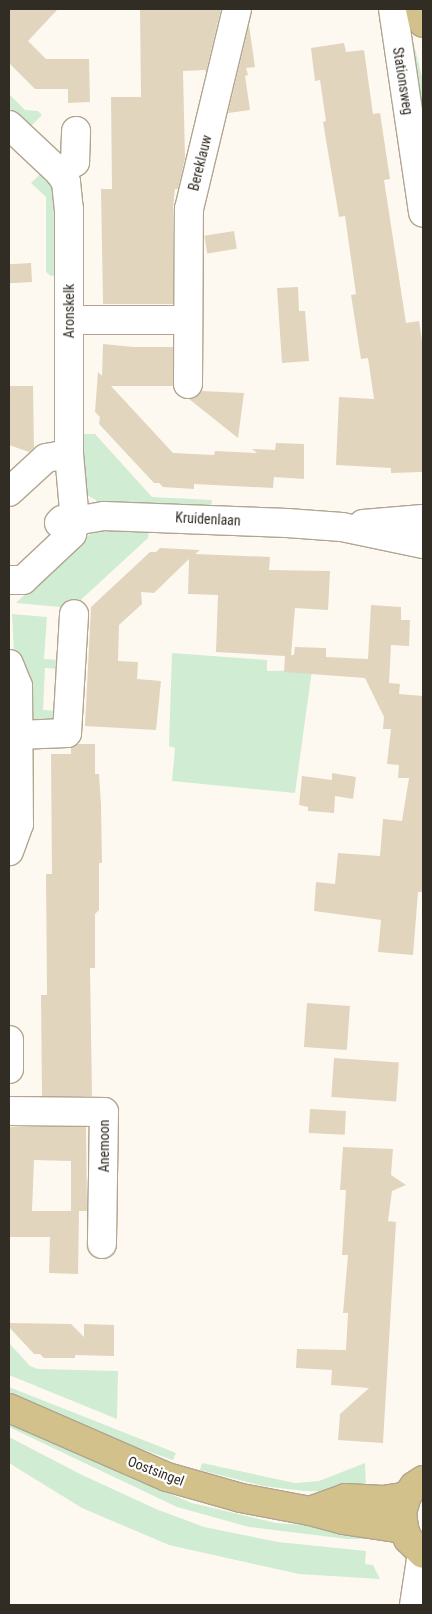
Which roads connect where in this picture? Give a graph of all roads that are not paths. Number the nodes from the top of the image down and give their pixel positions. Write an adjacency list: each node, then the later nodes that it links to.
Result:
1 (237, 9): 10 (street, Bereklauw)
2 (393, 9): 8 (street, Stationsweg)
3 (420, 9): 4 (main road)
4 (423, 23)
5 (9, 125): 7 (street, Aronskelk)
6 (76, 131): 7 (street)
7 (59, 172): 9 (street, Aronskelk)
8 (423, 213)
9 (69, 320): 10 (street); 12 (street, Aronskelk)
10 (187, 320): 11 (street, Bereklauw)
11 (188, 384)
12 (70, 454): 13 (street); 15 (street, Aronskelk)
13 (9, 492)
14 (423, 519): 16 (street, Kruidenlaan)
15 (75, 521): 16 (street, Kruidenlaan); 18 (street, Kruidenlaan); 19 (street)
16 (342, 527): 17 (street, Kruidenlaan)
17 (423, 544)
18 (9, 570)
19 (9, 580)
20 (74, 614): 22 (street)
21 (9, 664): 22 (street)
22 (18, 735): 23 (street)
23 (9, 851)
24 (9, 1040): 25 (street)
25 (9, 1069)
26 (9, 1111): 27 (street, Anemoon)
27 (102, 1244)
28 (9, 1408): 30 (main road, Oostsingel)
29 (415, 1488): 30 (main road, Oostsingel); 31 (main road)
30 (310, 1510): 31 (main road, Oostsingel)
31 (404, 1529): 32 (main road)
32 (423, 1554): 33 (street)
33 (414, 1605)

